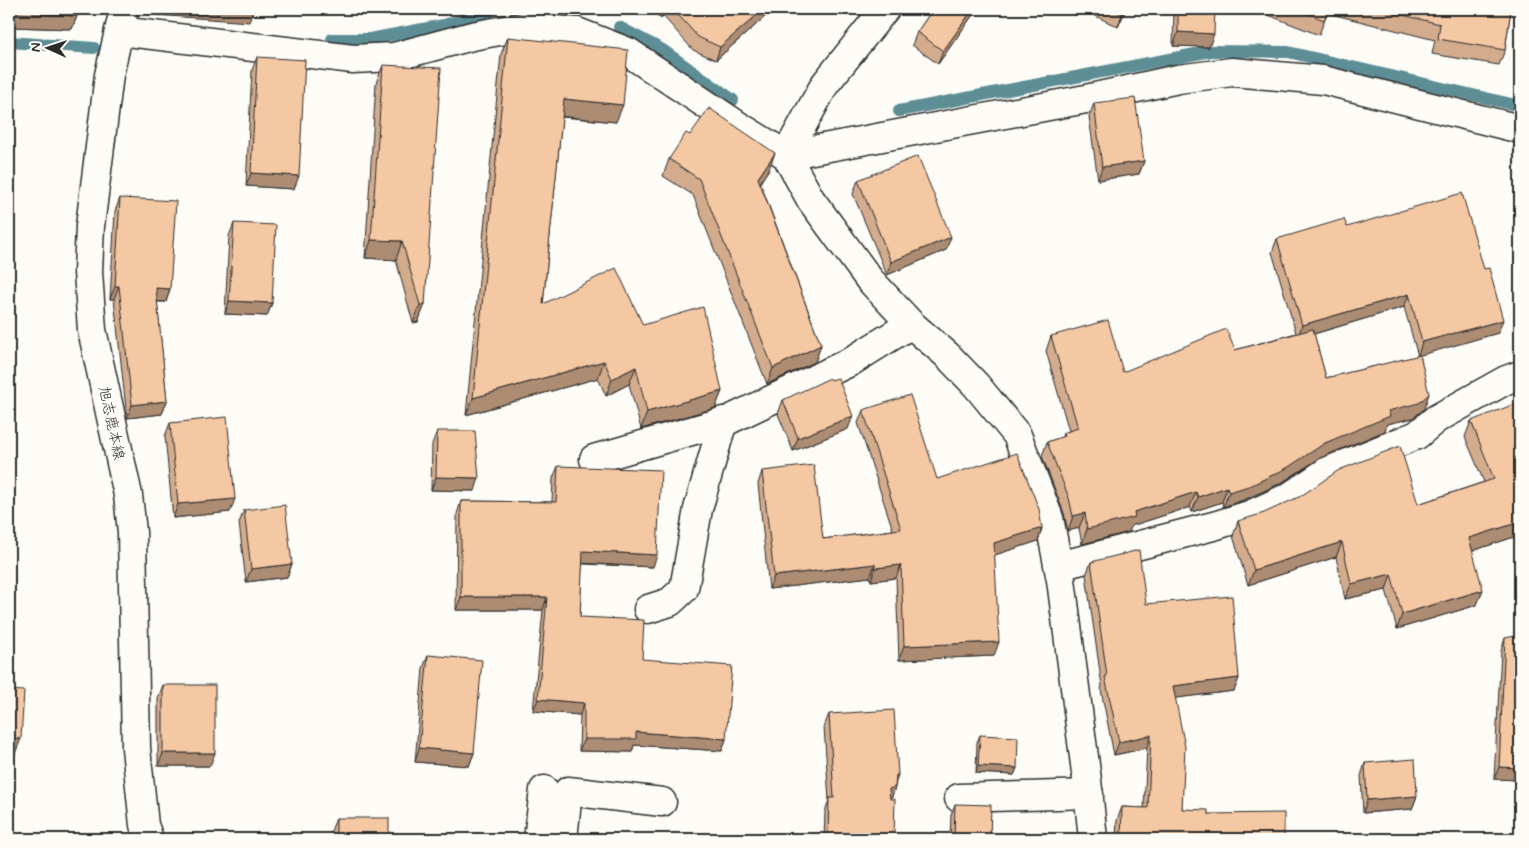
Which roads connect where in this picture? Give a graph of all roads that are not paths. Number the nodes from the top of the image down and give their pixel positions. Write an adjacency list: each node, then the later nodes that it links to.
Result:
1 (885, 9): 4 (street)
2 (122, 20): 4 (street); 15 (street, 旭志鹿本線)
3 (1520, 129): 4 (street)
4 (786, 155): 5 (street)
5 (911, 324): 7 (street); 9 (street)
6 (1520, 376): 9 (street)
7 (723, 421): 8 (street); 10 (street)
8 (594, 459)
9 (1059, 566): 12 (street)
10 (648, 609)
11 (544, 790): 16 (street)
12 (1089, 794): 13 (street); 18 (street)
13 (958, 798)
14 (662, 802): 17 (street)
15 (149, 839)
16 (538, 839)
17 (563, 839)
18 (1093, 839)

